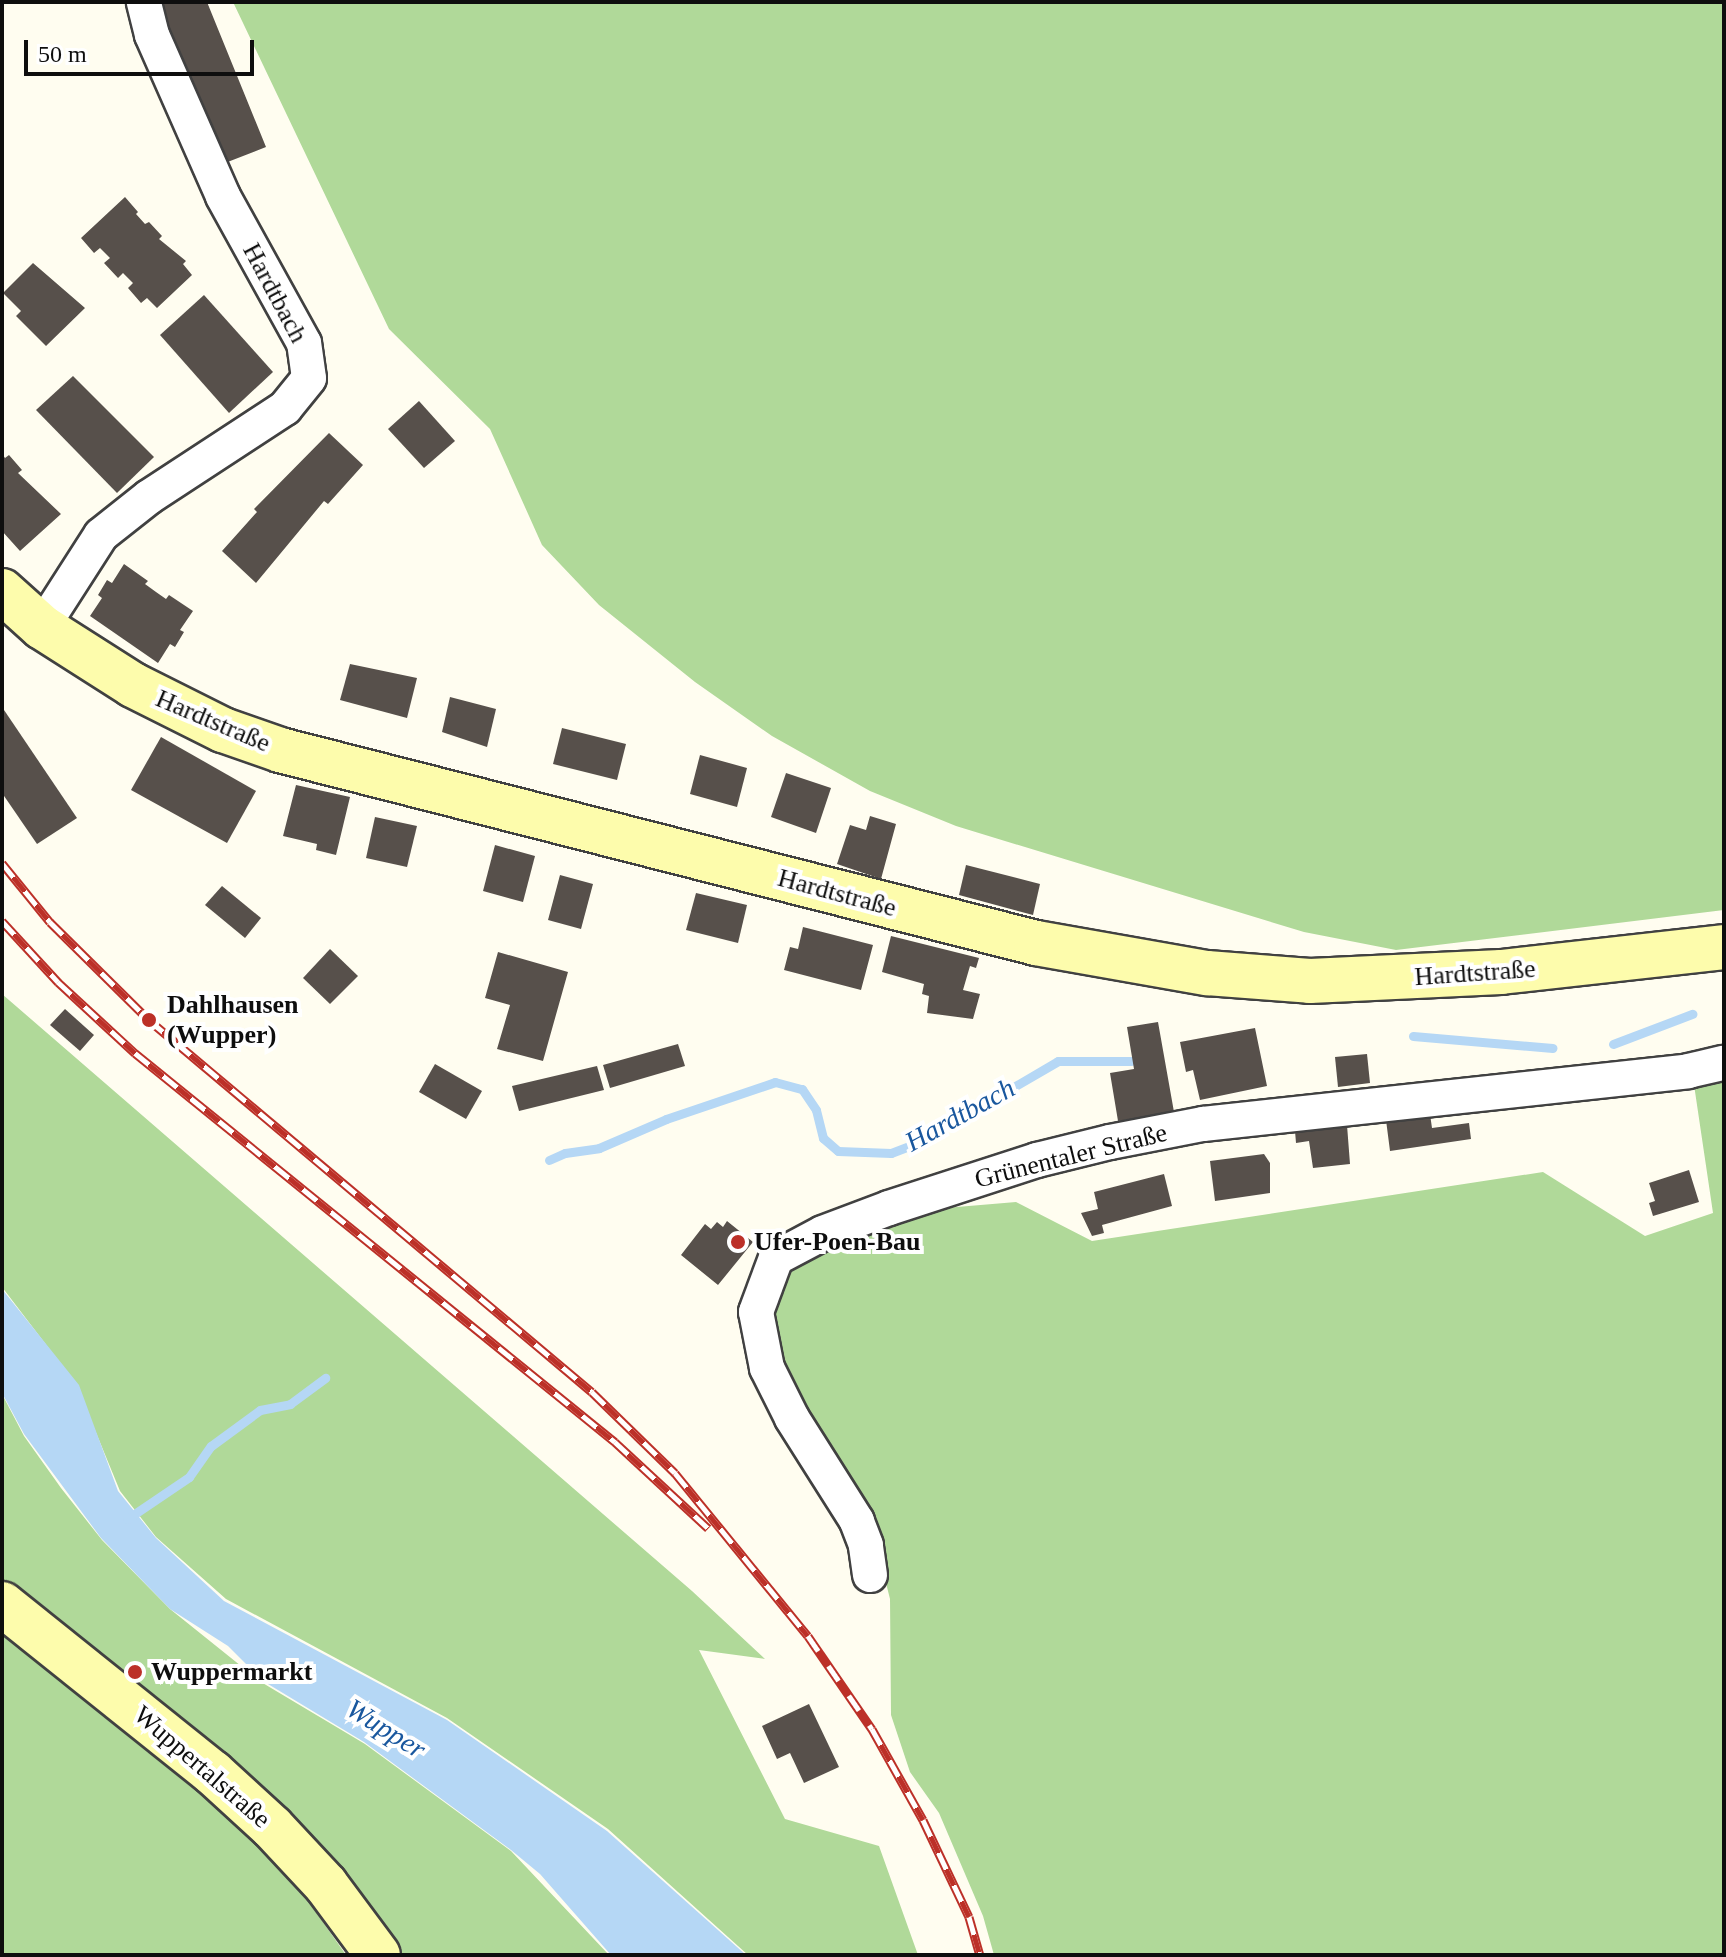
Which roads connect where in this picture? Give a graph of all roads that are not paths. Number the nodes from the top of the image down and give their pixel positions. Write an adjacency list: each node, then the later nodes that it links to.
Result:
1 (144, 2): 3 (street, Hardtbach)
2 (2, 591): 3 (main road, Hardtstraße)
3 (42, 627): 4 (main road, Hardtstraße)
4 (1724, 947)
5 (1724, 1063): 6 (street, Grünentaler Straße)
6 (870, 1575)
7 (2, 1604): 8 (main road, Wuppertalstraße)
8 (378, 1955)

